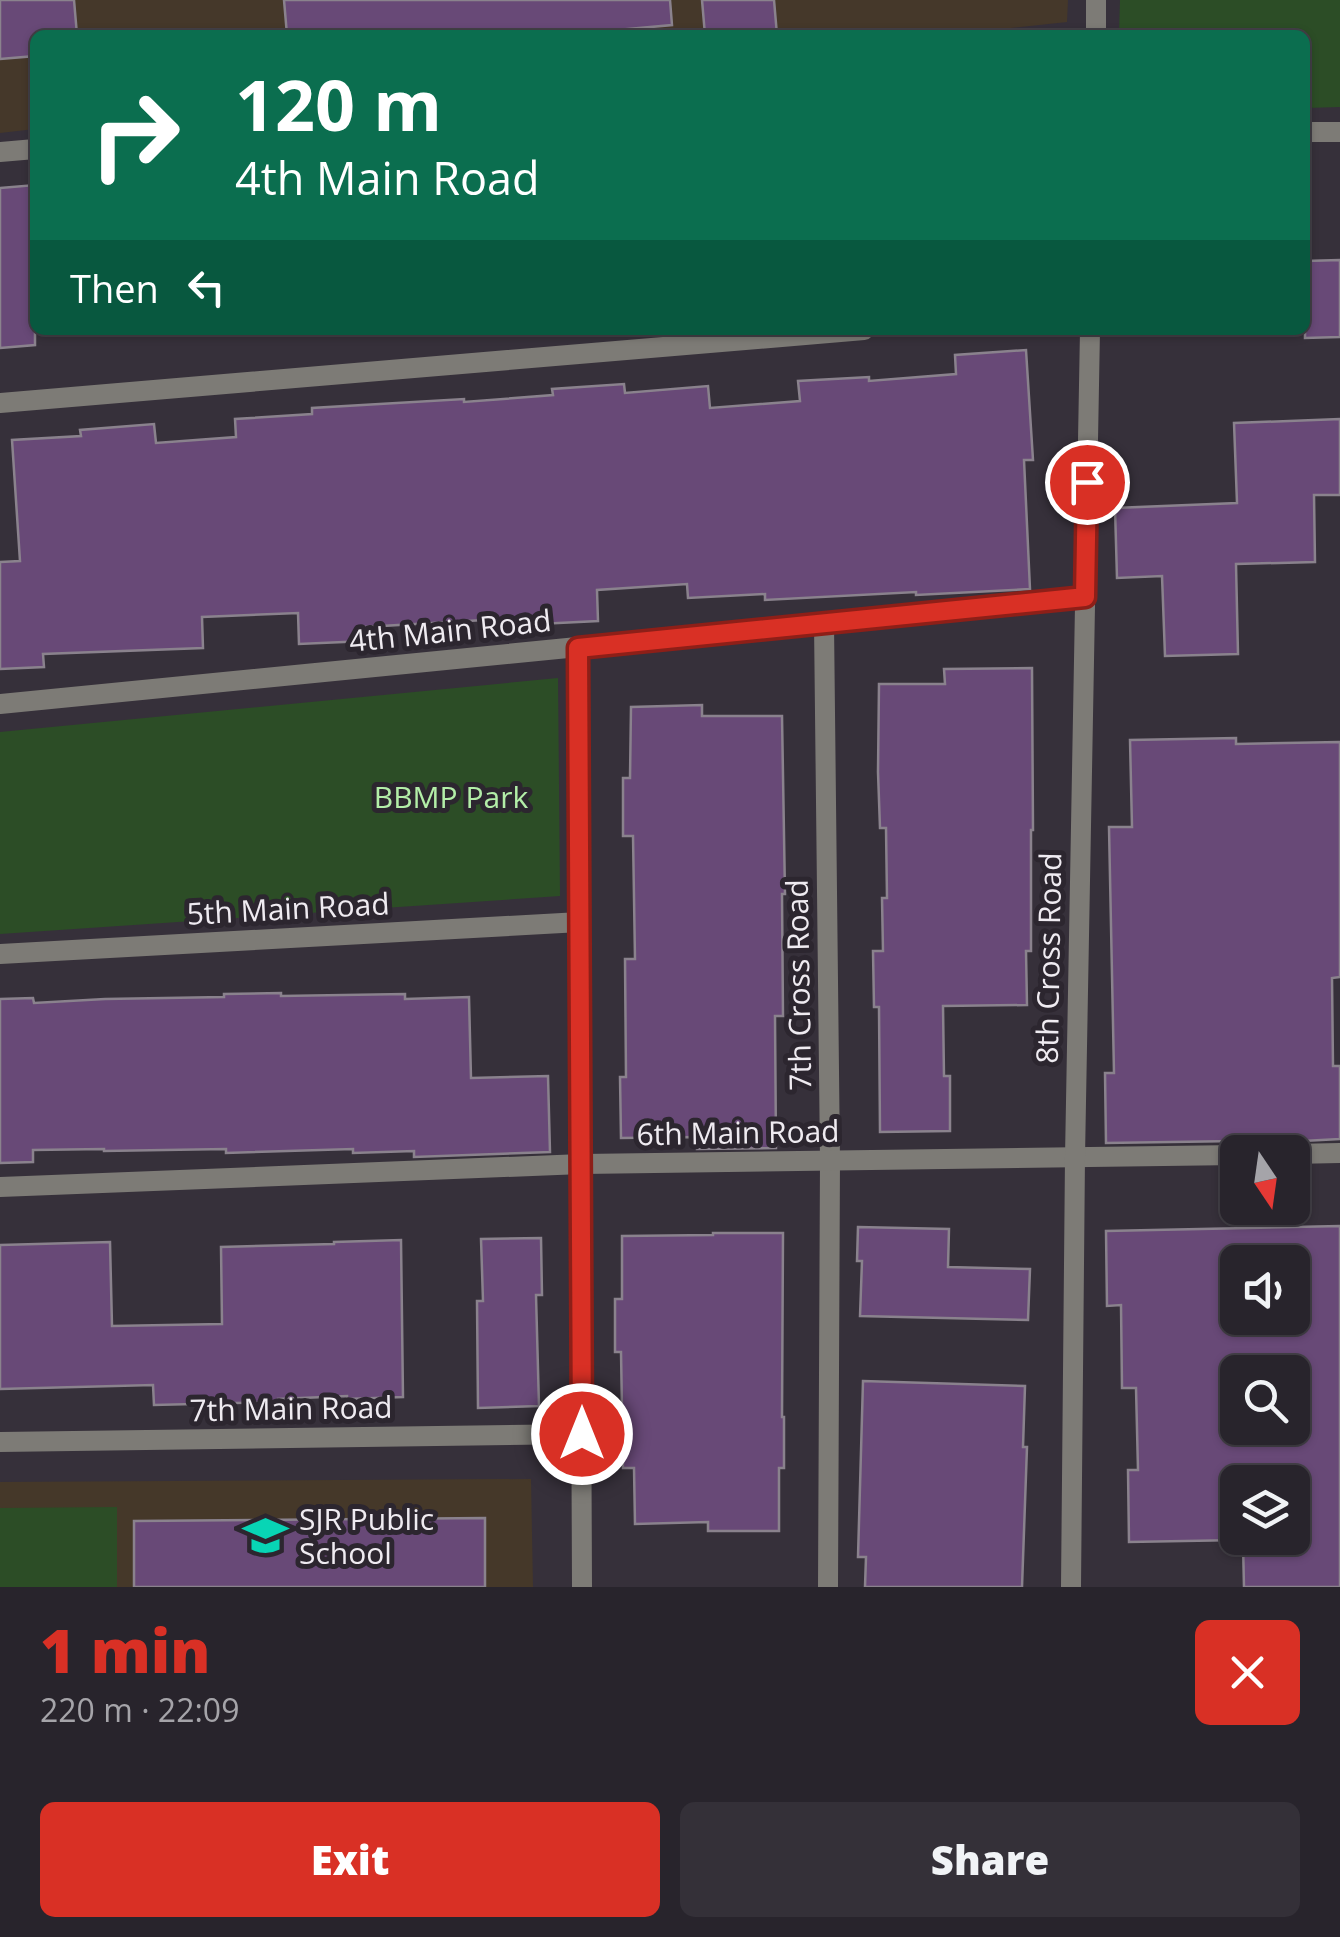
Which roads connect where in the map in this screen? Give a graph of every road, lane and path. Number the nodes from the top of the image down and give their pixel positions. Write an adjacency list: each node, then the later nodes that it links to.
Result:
1 (1096, 0): 2 (street)
2 (1096, 30)
3 (1310, 132): 4 (street)
4 (1340, 132)
5 (30, 149): 6 (street)
6 (0, 152)
7 (805, 335): 9 (street)
8 (1090, 335): 10 (street, 8th Cross Road)
9 (0, 403)
10 (1085, 597): 11 (street, 4th Main Road); 19 (street, 8th Cross Road)
11 (824, 623): 12 (street, 4th Main Road); 20 (street, 7th Cross Road)
12 (578, 648): 13 (street, 4th Main Road); 14 (street)
13 (0, 704)
14 (580, 922): 15 (street, 5th Main Road); 21 (street)
15 (0, 954)
16 (1310, 1154): 17 (street)
17 (1340, 1154)
18 (1220, 1155): 19 (street, 6th Main Road)
19 (1074, 1157): 20 (street, 6th Main Road); 27 (street, 8th Cross Road)
20 (830, 1160): 21 (street, 6th Main Road); 26 (street, 7th Cross Road)
21 (582, 1164): 22 (street, 6th Main Road); 23 (street)
22 (0, 1187)
23 (582, 1434): 24 (street, 7th Main Road); 25 (street)
24 (0, 1442)
25 (582, 1587)
26 (828, 1587)
27 (1071, 1587)

